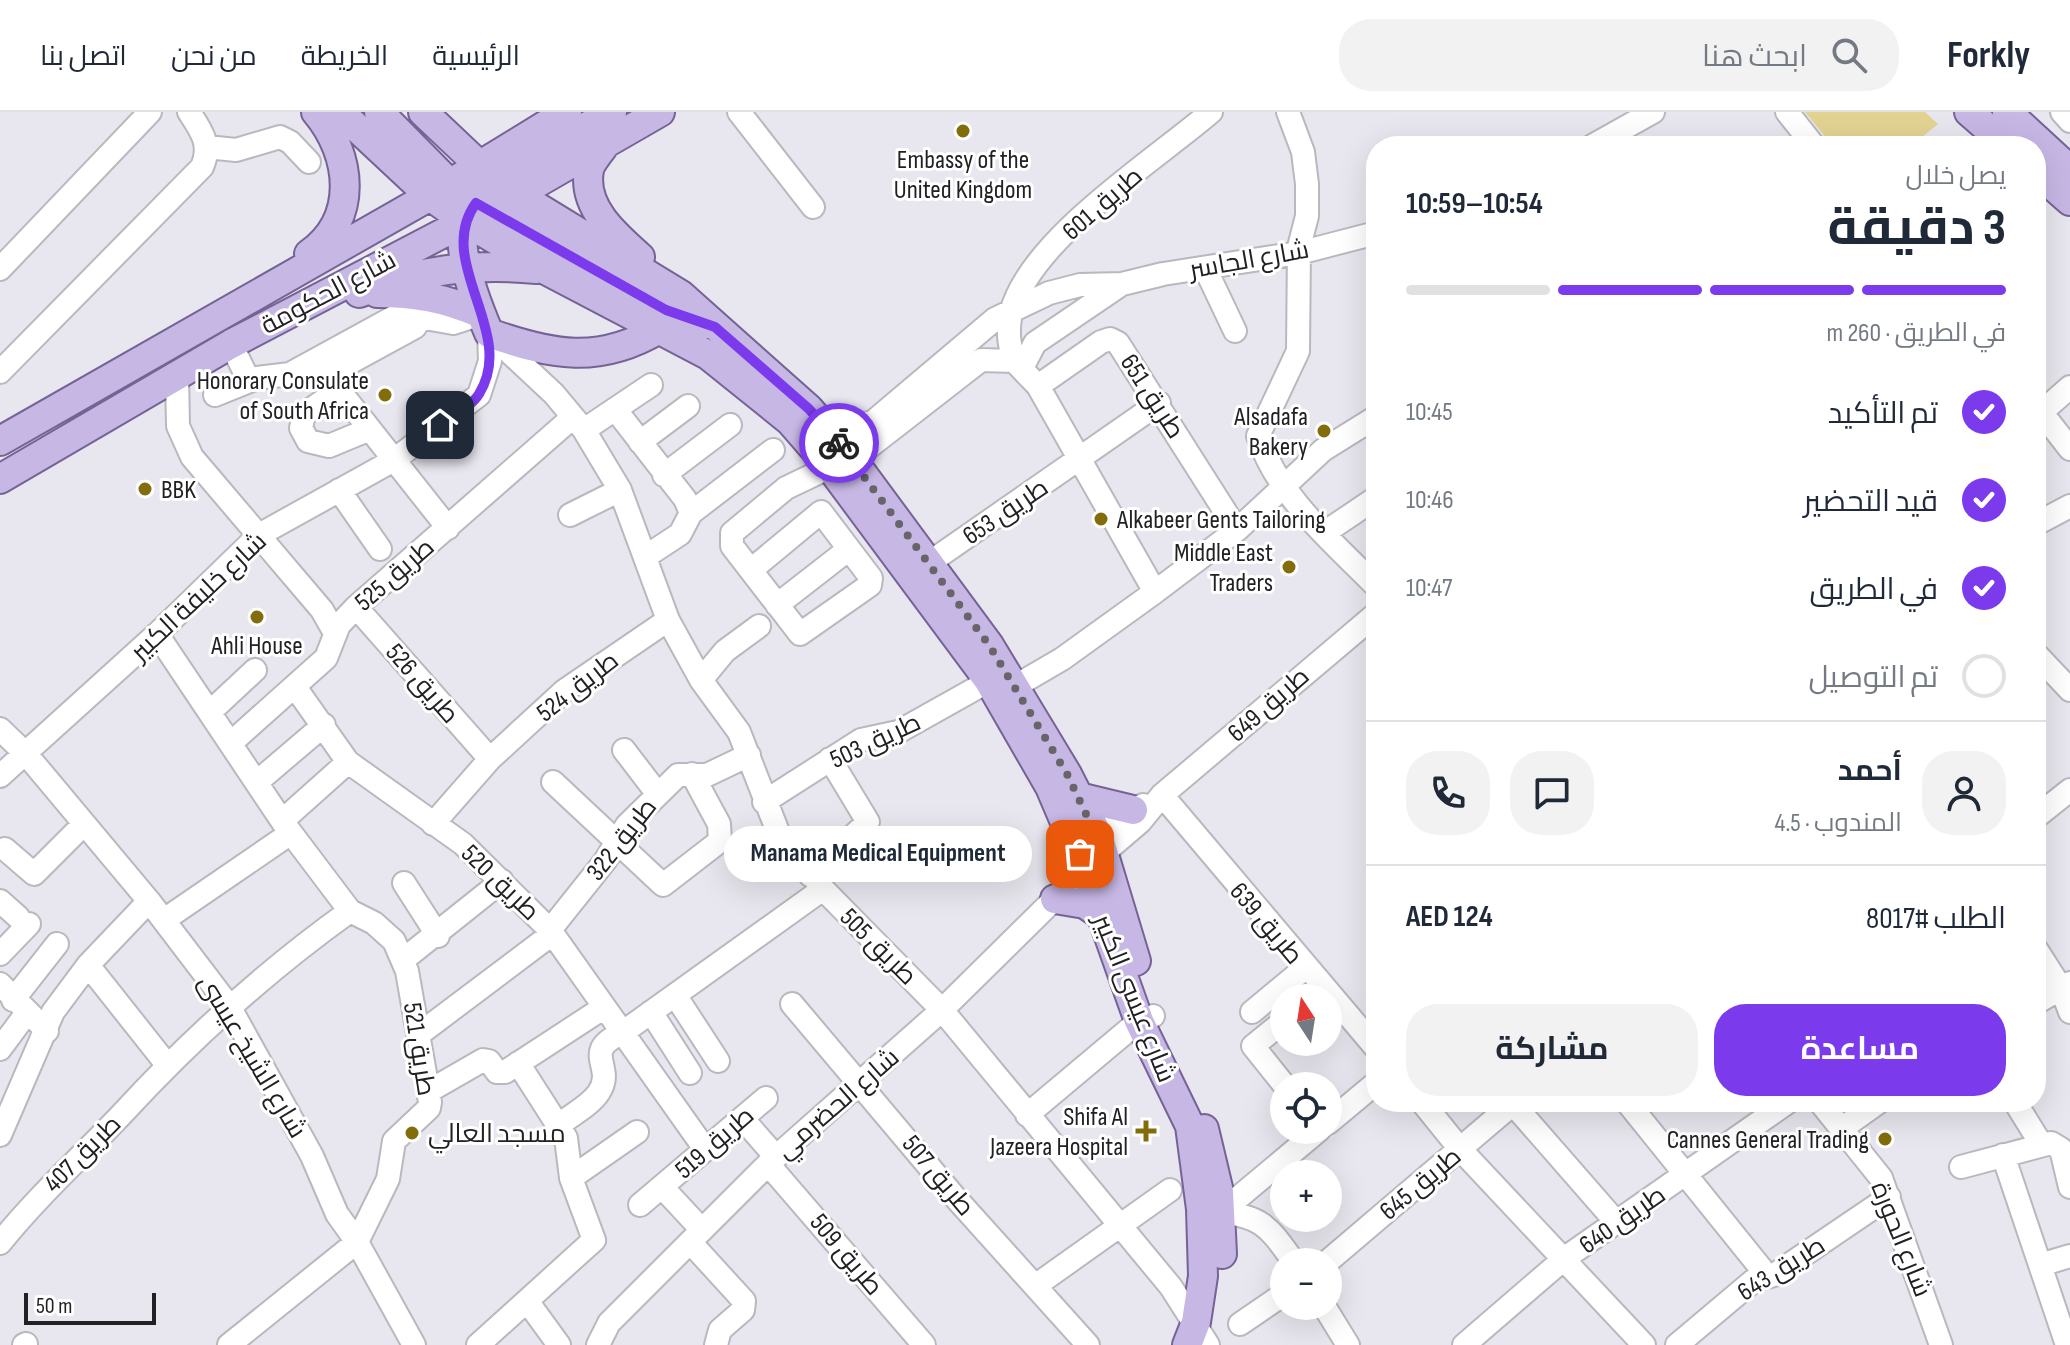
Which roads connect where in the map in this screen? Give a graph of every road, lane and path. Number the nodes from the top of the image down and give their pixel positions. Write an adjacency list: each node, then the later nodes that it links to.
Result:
1 (150, 112): 37 (street)
2 (189, 112): 24 (street)
3 (316, 112): 44 (main road)
4 (340, 112): 29 (main road)
5 (379, 112): 29 (main road)
6 (423, 112): 30 (main road, شارع عيسى الكبير)
7 (567, 112): 30 (main road, شارع الحكومة)
8 (612, 112): 30 (main road)
9 (660, 112): 23 (main road, شارع الحكومة)
10 (739, 112): 32 (street)
11 (1211, 112): 43 (street, طريق 601)
12 (1288, 112): 34 (street)
13 (1787, 112): 20 (street)
14 (1969, 112): 21 (main road)
15 (2007, 112): 22 (main road)
16 (2062, 112): 18 (street)
17 (1647, 113): 19 (street)
18 (2070, 121)
19 (1609, 136)
20 (1806, 136)
21 (1997, 136)
22 (2033, 136)
23 (606, 143): 30 (main road, شارع الحكومة); 41 (main road)
24 (207, 147): 26 (street); 51 (street)
25 (2046, 148): 27 (main road)
26 (309, 162)
27 (2070, 170)
28 (2046, 180): 31 (main road)
29 (440, 190): 30 (main road); 44 (main road, شارع الحكومة)
30 (486, 196): 35 (main road); 38 (main road, شارع عيسى الكبير); 41 (main road, شارع عيسى الكبير); 42 (main road, شارع الحكومة); 46 (main road)
31 (2070, 201)
32 (813, 207)
33 (1366, 236): 34 (street, شارع الجاسر)
34 (1299, 253): 36 (street, شارع الجاسر); 78 (street)
35 (466, 266): 38 (main road); 40 (main road); 45 (main road)
36 (1205, 268): 39 (street, شارع الجاسر); 48 (street)
37 (0, 269)
38 (544, 269): 47 (main road, شارع عيسى الكبير)
39 (1122, 284): 43 (street); 50 (street)
40 (359, 293): 42 (main road); 45 (main road)
41 (681, 295): 46 (main road, شارع عيسى الكبير)
42 (308, 301): 49 (main road, شارع الحكومة)
43 (1011, 311): 50 (street); 63 (street)
44 (217, 318): 69 (main road, شارع الحكومة)
45 (485, 323): 47 (main road); 53 (street); 66 (street, طريق 505); 74 (street, شارع خليفة الكبير)
46 (715, 327): 63 (main road, شارع عيسى الكبير)
47 (659, 329): 75 (main road, شارع عيسى الكبير)
48 (1235, 331)
49 (231, 344): 52 (main road, شارع الحكومة); 54 (street)
50 (1018, 364): 56 (street); 75 (street)
51 (0, 372)
52 (177, 374): 77 (main road, شارع الحكومة); 89 (street)
53 (327, 375): 54 (street); 68 (street); 68 (street)
54 (249, 381): 58 (street)
55 (651, 385): 62 (street, طريق 525)
56 (1038, 386): 59 (street, طريق 651); 73 (street)
57 (2070, 387): 61 (street)
58 (215, 395)
59 (1159, 403): 73 (street, طريق 653); 87 (street, طريق 651)
60 (688, 406): 70 (street)
61 (2046, 408)
62 (615, 409): 66 (street, طريق 525); 70 (street)
63 (809, 409): 75 (main road, شارع عيسى الكبير)
64 (2046, 421): 71 (street)
65 (1366, 423): 78 (street)
66 (579, 424): 80 (street, طريق 505); 86 (street, طريق 525)
67 (730, 425): 76 (street)
68 (370, 429): 74 (street)
69 (0, 441)
70 (640, 442): 76 (street)
71 (2070, 449)
72 (773, 450): 83 (street)
73 (1081, 458): 93 (street, طريق 653); 96 (street)
74 (394, 460): 79 (street, شارع خليفة الكبير); 86 (street)
75 (840, 463): 93 (main road, شارع عيسى الكبير); 94 (street); 107 (main road, شارع عيسى الكبير)
76 (664, 475): 83 (street)
77 (0, 479)
78 (1285, 488): 87 (street); 88 (street)
79 (339, 490): 89 (street, شارع خليفة الكبير); 90 (street)
80 (620, 490): 84 (street); 92 (street, طريق 505)
81 (1366, 505): 88 (street)
82 (2070, 506): 85 (street)
83 (691, 513): 92 (street)
84 (570, 515)
85 (2046, 519)
86 (448, 528): 98 (street, طريق 525)
87 (1237, 530): 96 (street)
88 (1324, 533): 95 (street)
89 (259, 535): 102 (street); 103 (street, شارع خليفة الكبير)
90 (380, 549)
91 (849, 549): 94 (street); 97 (street); 97 (street)
92 (645, 557): 99 (street, طريق 505)
93 (929, 563): 107 (main road, شارع عيسى الكبير)
94 (751, 570): 97 (street)
95 (1366, 576)
96 (1155, 592): 107 (street)
97 (777, 605)
98 (356, 607): 102 (street, طريق 525); 117 (street, طريق 526)
99 (668, 620): 106 (street, طريق 505); 117 (street, طريق 524)
100 (1366, 622): 126 (street, طريق 649)
101 (759, 626): 106 (street)
102 (335, 633): 108 (street, طريق 525)
103 (157, 634): 110 (street); 115 (street, شارع خليفة الكبير)
104 (255, 670): 110 (street)
105 (2046, 672): 109 (street)
106 (701, 680): 116 (street, طريق 505)
107 (1001, 684): 118 (street, طريق 503); 127 (main road, شارع عيسى الكبير); 136 (main road, شارع عيسى الكبير)
108 (295, 687): 111 (street); 113 (street, طريق 525)
109 (2070, 690)
110 (211, 711): 113 (street)
111 (324, 725): 119 (street); 122 (street)
112 (0, 729): 115 (street, شارع الشيخ عيسى)
113 (232, 742): 122 (street)
114 (624, 750): 125 (street)
115 (26, 754): 121 (street, شارع خليفة الكبير); 131 (street, شارع الشيخ عيسى)
116 (749, 755): 120 (street, طريق 322); 128 (street, طريق 505)
117 (490, 759): 132 (street, طريق 524)
118 (830, 759): 128 (street, طريق 503); 138 (street)
119 (348, 762): 132 (street, طريق 520); 133 (street)
120 (692, 774): 125 (street, طريق 322); 134 (street)
121 (0, 776)
122 (257, 782): 133 (street)
123 (553, 782): 134 (street)
124 (2070, 790): 129 (street)
125 (657, 793): 134 (street, طريق 322)
126 (1162, 795): 130 (street, طريق 649); 136 (street, طريق 649); 153 (street, طريق 639)
127 (1079, 797): 130 (main road); 136 (main road, شارع عيسى الكبير)
128 (764, 802): 138 (street, طريق 505)
129 (2046, 809)
130 (1133, 810): 136 (street, طريق 649)
131 (84, 824): 135 (street); 142 (street, شارع الشيخ عيسى)
132 (433, 824): 137 (street, طريق 520)
133 (286, 827): 143 (street); 145 (street)
134 (615, 844): 146 (street, طريق 322)
135 (5, 849)
136 (1092, 853): 140 (street, شارع الحضرمي); 144 (main road, شارع عيسى الكبير); 167 (main road, شارع عيسى الكبير)
137 (502, 881): 146 (street, طريق 520); 147 (street)
138 (816, 882): 156 (street); 162 (street, طريق 505)
139 (404, 883): 147 (street)
140 (1055, 899): 144 (main road); 162 (street, شارع الحضرمي)
141 (0, 901): 149 (street)
142 (149, 901): 145 (street, شارع الشيخ عيسى); 152 (street)
143 (350, 911): 150 (street); 160 (street, طريق 407)
144 (1101, 915): 167 (main road, شارع عيسى الكبير)
145 (164, 920): 160 (street, شارع الشيخ عيسى)
146 (551, 932): 161 (street, طريق 520); 171 (street, طريق 322)
147 (438, 936): 150 (street)
148 (57, 944): 158 (street)
149 (0, 954)
150 (403, 960): 171 (street, طريق 521)
151 (2046, 961): 155 (street)
152 (88, 965): 168 (street); 176 (street)
153 (1305, 968): 154 (street, طريق 639); 164 (street)
154 (1313, 984)
155 (2066, 986): 157 (street); 165 (street)
156 (675, 995): 163 (street); 174 (street)
157 (2046, 997)
158 (13, 999): 168 (street); 173 (street)
159 (792, 1004): 179 (street, طريق 507)
160 (229, 1006): 176 (street, طريق 407); 216 (street, شارع الشيخ عيسى)
161 (603, 1008): 170 (street, طريق 520); 175 (street)
162 (942, 1010): 179 (street, شارع الحضرمي); 192 (street, طريق 505)
163 (651, 1012): 170 (street); 178 (street)
164 (1252, 1012)
165 (2070, 1012)
166 (1342, 1016): 172 (street, طريق 639)
167 (1146, 1018): 192 (street); 212 (main road, شارع عيسى الكبير)
168 (47, 1031): 195 (street)
169 (1270, 1032): 177 (street)
170 (622, 1033): 194 (street); 200 (street, طريق 520)
171 (418, 1035): 180 (street, طريق 521)
172 (1366, 1039)
173 (0, 1049)
174 (718, 1061)
175 (518, 1063): 180 (street); 194 (street)
176 (168, 1066): 217 (street, طريق 407)
177 (1273, 1072)
178 (690, 1073)
179 (861, 1082): 203 (street, شارع الحضرمي); 225 (street, طريق 507)
180 (429, 1091): 216 (street, طريق 521)
181 (1366, 1091): 183 (street)
182 (766, 1098): 193 (street, طريق 519)
183 (1342, 1111)
184 (1430, 1112): 201 (street)
185 (1503, 1112): 201 (street, طريق 645)
186 (1522, 1112): 213 (street, طريق 645)
187 (1635, 1112): 205 (street)
188 (1774, 1112): 205 (street, طريق 640)
189 (1828, 1112): 196 (street, شارع الحورة)
190 (1865, 1112): 196 (street)
191 (2021, 1112): 199 (street)
192 (1027, 1115): 214 (street, طريق 505)
193 (742, 1118): 200 (street, طريق 519); 203 (street, طريق 509)
194 (559, 1125): 206 (street)
195 (1, 1127)
196 (1841, 1129): 210 (street, شارع الحورة)
197 (637, 1132): 206 (street)
198 (1300, 1144): 212 (street)
199 (2041, 1144): 202 (street); 208 (street)
200 (705, 1149): 207 (street, طريق 519)
201 (1460, 1149): 219 (street, طريق 645); 221 (street)
202 (2003, 1155): 204 (street); 222 (street)
203 (772, 1160): 215 (street, شارع الحضرمي); 240 (street, طريق 509)
204 (1961, 1167)
205 (1687, 1173): 213 (street, طريق 640); 223 (street)
206 (571, 1178): 227 (street)
207 (662, 1187): 211 (street, طريق 519); 215 (street, طريق 519)
208 (2070, 1187)
209 (1170, 1190): 214 (street)
210 (1889, 1197): 223 (street, طريق 643); 245 (street, شارع الحورة)
211 (640, 1205)
212 (1211, 1210): 218 (street); 224 (main road, شارع عيسى الكبير); 232 (main road, شارع عيسى الكبير)
213 (1617, 1223): 221 (street, طريق 640)
214 (1119, 1226): 225 (street); 226 (street, طريق 505)
215 (697, 1237): 238 (street, شارع الحضرمي); 239 (street, طريق 519)
216 (357, 1242): 234 (street); 235 (street, شارع الشيخ عيسى)
217 (0, 1243)
218 (1283, 1248)
219 (1342, 1249)
220 (2070, 1256): 222 (street)
221 (1565, 1258): 233 (street); 243 (street, طريق 640)
222 (2040, 1265): 229 (street)
223 (1768, 1277): 244 (street, طريق 643)
224 (1203, 1280): 226 (street); 232 (main road, شارع عيسى الكبير)
225 (1035, 1286): 241 (street, طريق 507)
226 (1171, 1287): 232 (street, طريق 505)
227 (527, 1301): 236 (street); 237 (street)
228 (1270, 1304): 231 (street)
229 (2063, 1314): 246 (street)
230 (1333, 1320): 242 (street)
231 (1240, 1324)
232 (1201, 1340)
233 (1630, 1341)
234 (229, 1345)
235 (414, 1345)
236 (478, 1345)
237 (559, 1345)
238 (598, 1345)
239 (716, 1345)
240 (924, 1345)
241 (1088, 1345)
242 (1348, 1345)
243 (1464, 1345)
244 (1677, 1345)
245 (1941, 1345)
246 (2067, 1345)

